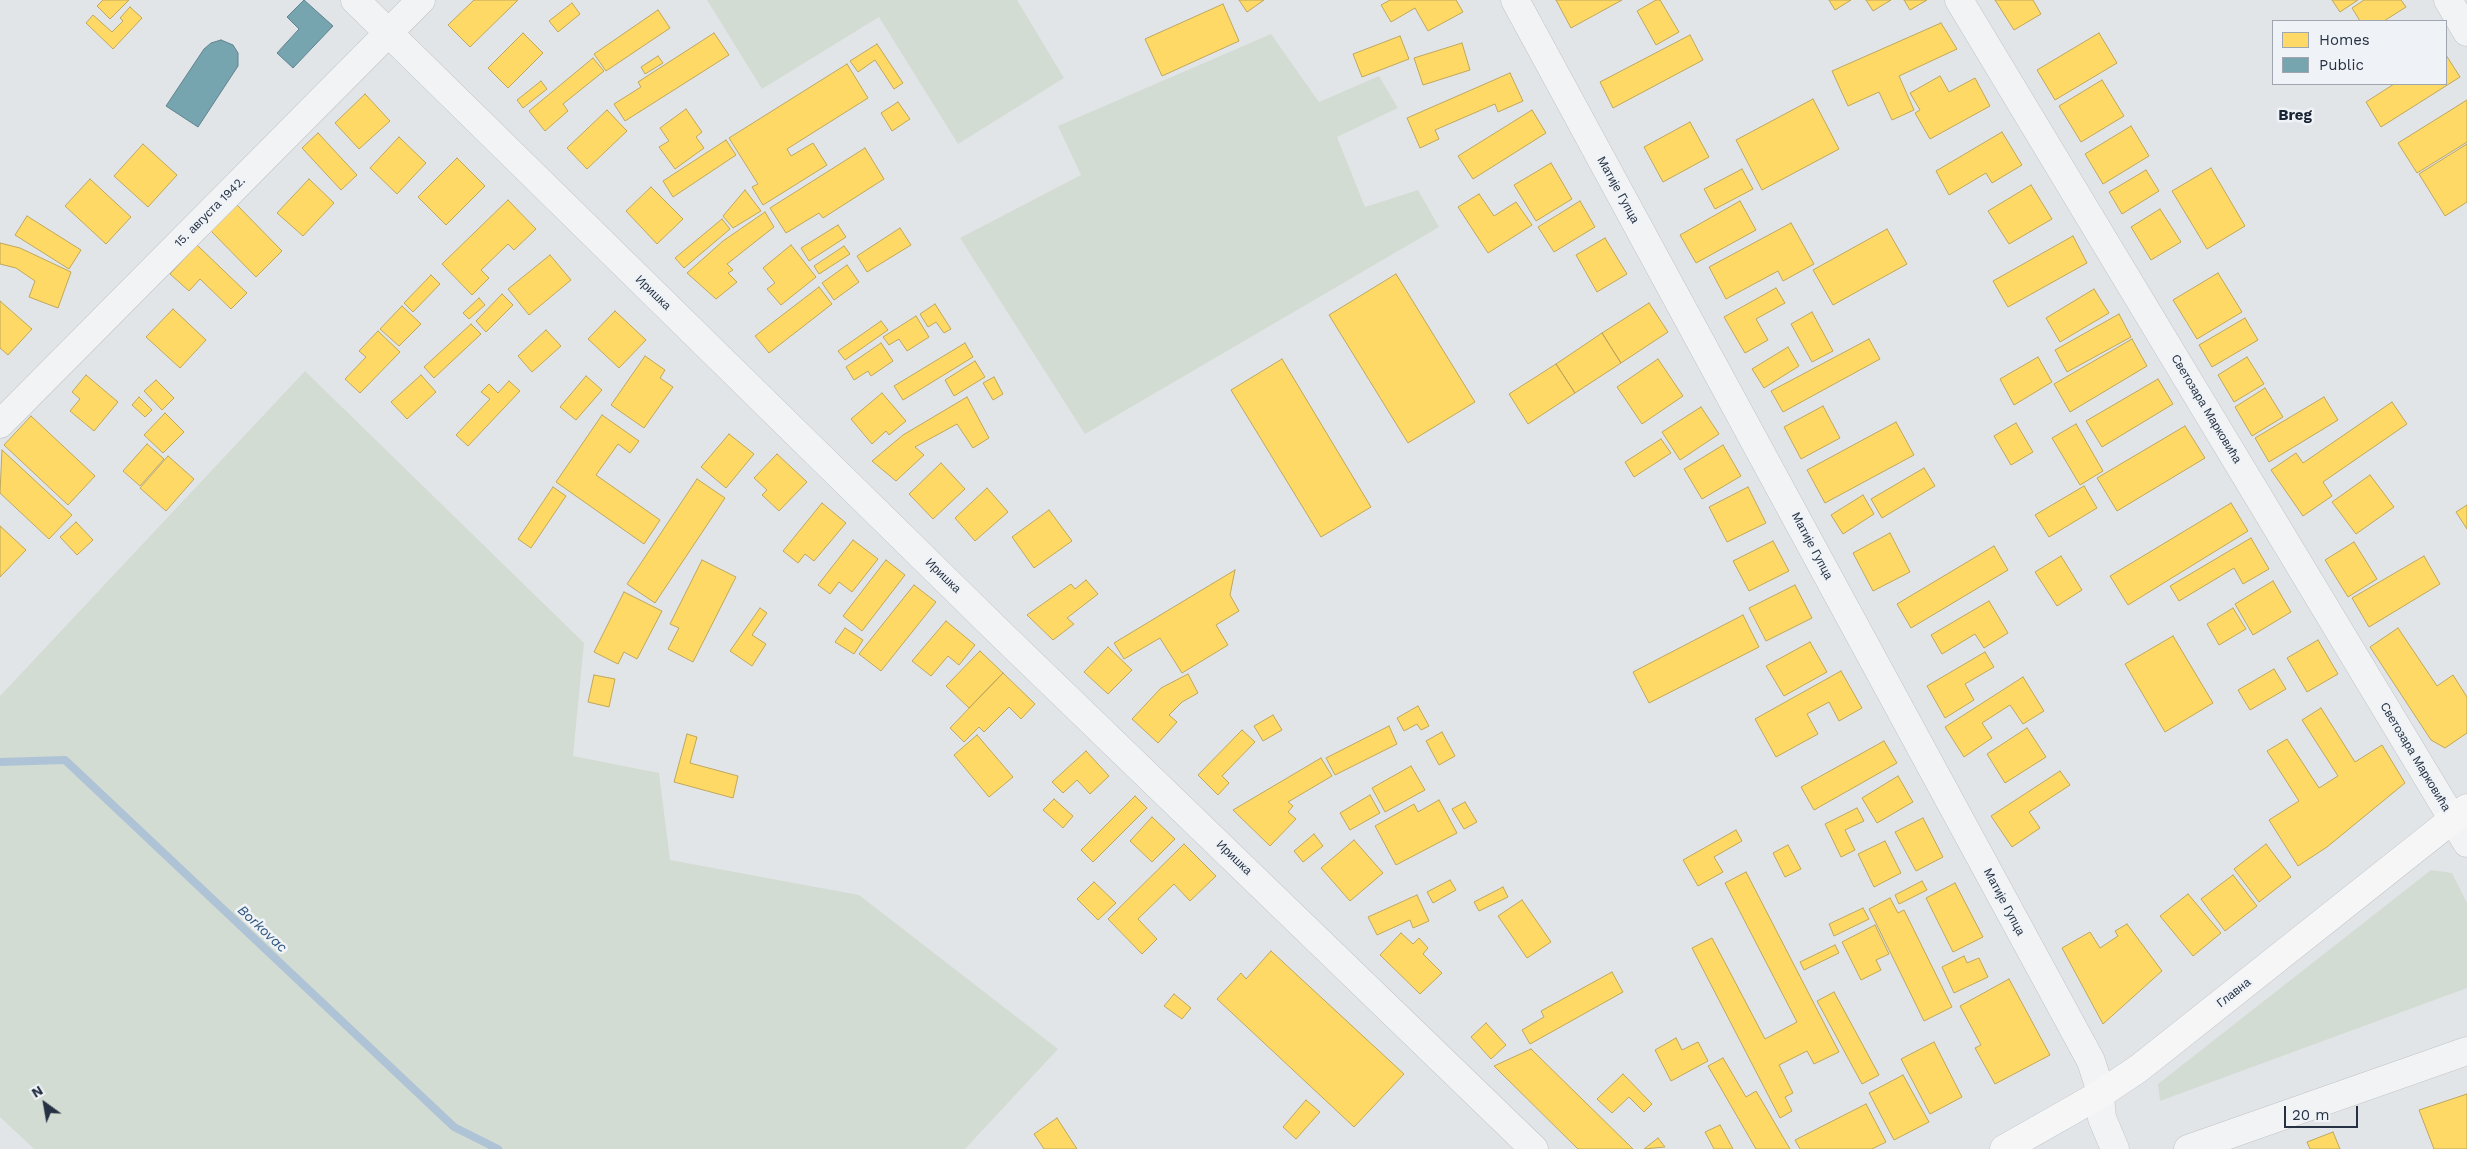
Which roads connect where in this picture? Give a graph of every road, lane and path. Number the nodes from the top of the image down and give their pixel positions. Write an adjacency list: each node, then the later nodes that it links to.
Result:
1 (355, 0): 6 (street, Иришка)
2 (421, 0): 6 (street, 15. августа 1942.)
3 (1515, 0): 12 (street, Матије Гупца)
4 (1959, 0): 9 (street, Светозара Марковића)
5 (2448, 0): 7 (street)
6 (388, 32): 8 (street, 15. августа 1942.); 13 (street, Иришка)
7 (2467, 32)
8 (0, 424)
9 (2459, 814): 10 (street); 12 (main road, Главна)
10 (2467, 842)
11 (2467, 1051): 16 (street)
12 (2099, 1095): 14 (main road, Главна); 15 (street, Матије Гупца)
13 (1534, 1149)
14 (2004, 1149)
15 (2115, 1149)
16 (2188, 1149)

